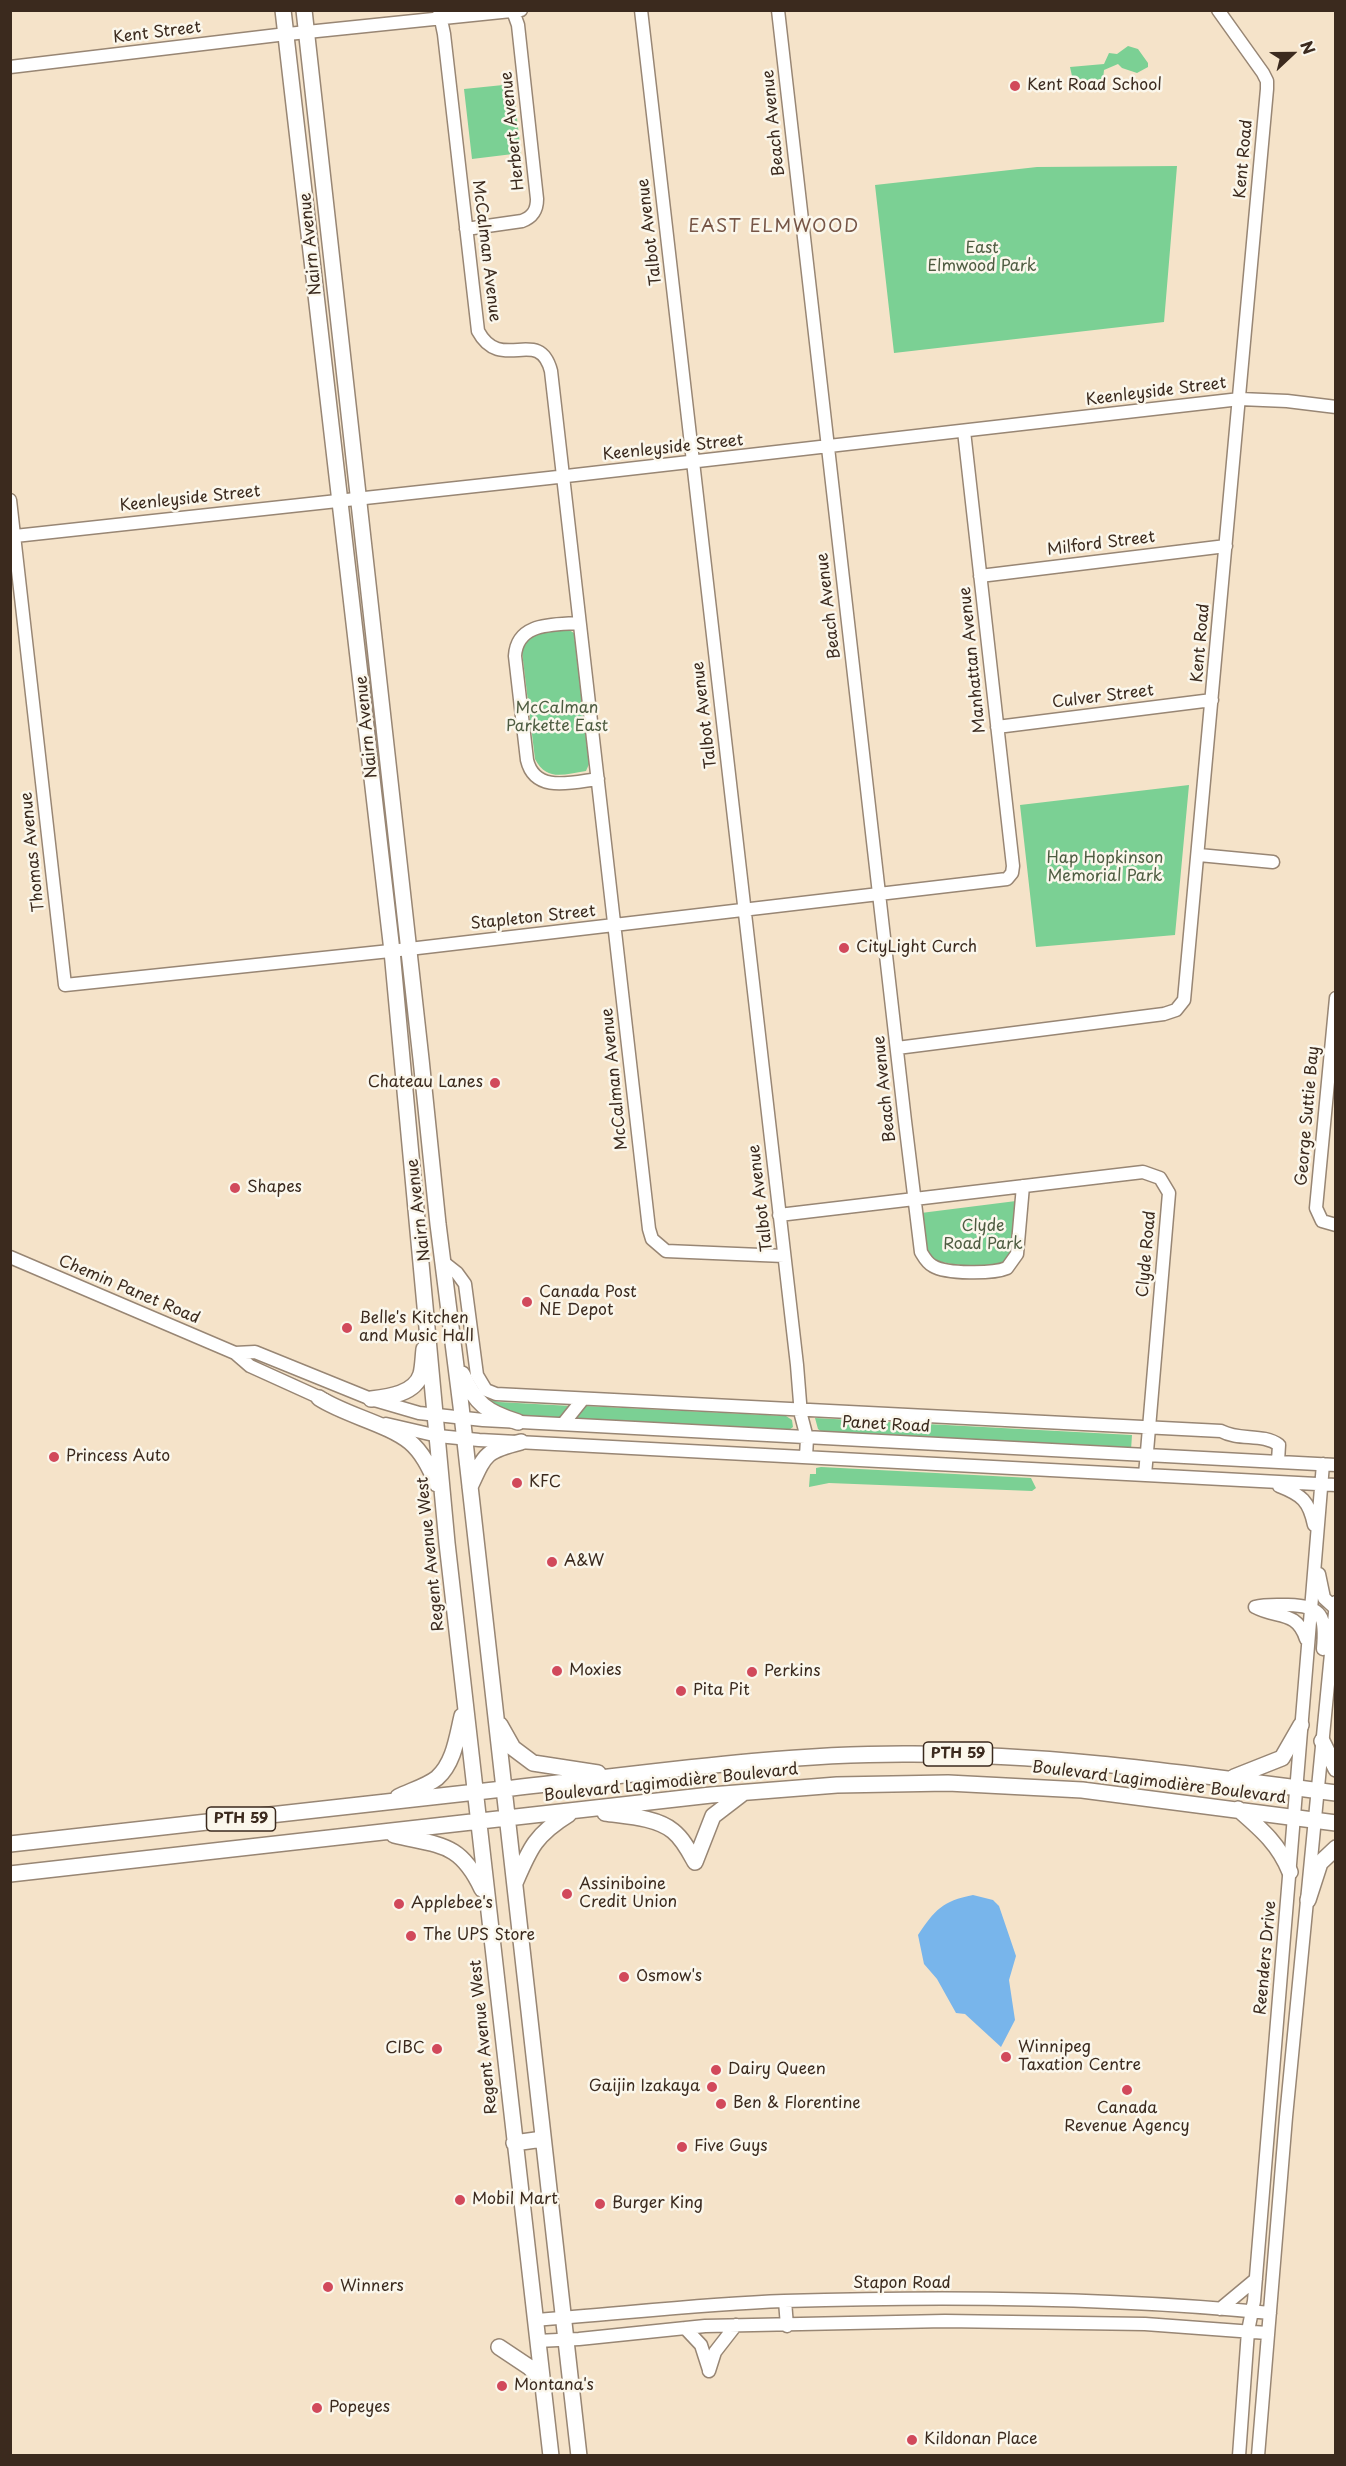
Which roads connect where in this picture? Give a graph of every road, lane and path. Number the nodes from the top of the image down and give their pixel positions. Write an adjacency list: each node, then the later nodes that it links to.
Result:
1 (283, 10): 9 (main road, Nairn Avenue)
2 (304, 10): 8 (main road, Nairn Avenue)
3 (641, 10): 20 (street, Talbot Avenue)
4 (778, 10): 19 (street, Beach Avenue)
5 (1218, 10): 16 (street, Kent Road)
6 (517, 11): 7 (street); 13 (street, Herbert Avenue)
7 (440, 15): 8 (street); 13 (street, McCalman Avenue)
8 (306, 32): 9 (street, Kent Street); 11 (main road, Nairn Avenue)
9 (285, 35): 10 (street, Kent Street); 12 (main road, Nairn Avenue)
10 (10, 67)
11 (322, 173): 12 (main road); 14 (main road, Nairn Avenue)
12 (303, 176): 15 (main road, Nairn Avenue)
13 (466, 229): 21 (street, McCalman Avenue)
14 (335, 296): 15 (main road); 22 (main road, Nairn Avenue)
15 (316, 299): 23 (main road, Nairn Avenue)
16 (1240, 399): 17 (street, Keenleyside Street); 18 (street, Keenleyside Street); 26 (street, Kent Road)
17 (1335, 407)
18 (964, 431): 19 (street, Keenleyside Street); 27 (street, Manhattan Avenue)
19 (827, 446): 20 (street, Keenleyside Street); 39 (street, Beach Avenue)
20 (693, 462): 21 (street, Keenleyside Street); 40 (street, Talbot Avenue)
21 (563, 477): 22 (street, Keenleyside Street); 28 (street, McCalman Avenue)
22 (358, 498): 23 (street, Keenleyside Street); 29 (main road, Nairn Avenue)
23 (341, 499): 25 (street, Keenleyside Street); 30 (main road, Nairn Avenue)
24 (10, 500): 25 (street, Thomas Avenue)
25 (15, 536): 44 (street, Thomas Avenue)
26 (1226, 546): 27 (street, Milford Street); 31 (street, Kent Road)
27 (980, 576): 32 (street, Manhattan Avenue)
28 (579, 622): 33 (street, McCalman Avenue); 33 (street)
29 (377, 655): 30 (main road); 34 (main road, Nairn Avenue)
30 (359, 656): 35 (main road, Nairn Avenue)
31 (1212, 700): 32 (street, Culver Street); 36 (street, Kent Road)
32 (997, 727): 38 (street, Manhattan Avenue)
33 (598, 779): 41 (street, McCalman Avenue)
34 (392, 797): 35 (main road); 42 (main road, Nairn Avenue)
35 (375, 799): 43 (main road, Nairn Avenue)
36 (1198, 855): 37 (street); 46 (street, Kent Road)
37 (1273, 862)
38 (1004, 881): 39 (street, Stapleton Street)
39 (879, 895): 40 (street, Stapleton Street); 46 (street, Beach Avenue)
40 (744, 910): 41 (street, Stapleton Street); 52 (street, Talbot Avenue)
41 (614, 926): 42 (street, Stapleton Street); 54 (street, McCalman Avenue)
42 (410, 950): 43 (street, Stapleton Street); 47 (main road, Nairn Avenue)
43 (392, 951): 44 (street, Stapleton Street); 48 (main road, Nairn Avenue)
44 (65, 985)
45 (1335, 998): 49 (street, George Suttie Bay)
46 (897, 1048): 51 (street, Beach Avenue)
47 (422, 1059): 48 (main road); 56 (main road, Nairn Avenue)
48 (404, 1060): 57 (main road, Nairn Avenue)
49 (1331, 1088): 53 (street, George Suttie Bay)
50 (1023, 1186): 51 (street, Clyde Road); 51 (street); 72 (street, Clyde Road)
51 (914, 1198): 52 (street, Clyde Road)
52 (779, 1215): 54 (street, Talbot Avenue)
53 (1335, 1225)
54 (784, 1256): 67 (street, Talbot Avenue)
55 (10, 1257): 59 (street, Chemin Panet Road)
56 (443, 1262): 57 (main road); 60 (street); 61 (main road, Nairn Avenue)
57 (423, 1263): 58 (main road, Nairn Avenue)
58 (428, 1317): 65 (main road); 68 (main road, Nairn Avenue)
59 (235, 1353): 62 (street, Chemin Panet Road); 63 (street, Chemin Panet Road)
60 (474, 1355): 61 (street); 66 (street)
61 (455, 1359): 69 (main road, Nairn Avenue); 70 (main road)
62 (288, 1365): 63 (street); 65 (street, Chemin Panet Road)
63 (281, 1380): 64 (street, Chemin Panet Road)
64 (318, 1398): 73 (street, Chemin Panet Road); 86 (main road)
65 (371, 1399): 68 (street, Chemin Panet Road)
66 (583, 1399): 67 (street); 71 (street)
67 (801, 1413): 72 (street); 74 (street, Talbot Avenue)
68 (435, 1415): 69 (street, Panet Road); 73 (main road, Nairn Avenue)
69 (462, 1418): 70 (street, Panet Road); 75 (main road, Nairn Avenue)
70 (518, 1422): 71 (street, Panet Road)
71 (563, 1424): 74 (street, Panet Road)
72 (1148, 1427): 77 (street, Clyde Road); 79 (street)
73 (438, 1436): 75 (street); 86 (main road, Regent Avenue West)
74 (801, 1437): 77 (street, Panet Road); 78 (street, Talbot Avenue)
75 (464, 1439): 76 (street); 85 (main road)
76 (521, 1442): 78 (street); 85 (main road)
77 (1147, 1455): 79 (street, Panet Road); 81 (street, Clyde Road)
78 (800, 1457): 81 (street)
79 (1278, 1461): 80 (street, Panet Road)
80 (1329, 1464): 83 (street, Reenders Drive)
81 (1145, 1475): 82 (street)
82 (1268, 1481): 83 (street); 87 (street)
83 (1321, 1484): 84 (street); 87 (street, Reenders Drive)
84 (1335, 1485)
85 (470, 1487): 94 (main road)
86 (443, 1496): 92 (main road, Regent Avenue West)
87 (1317, 1541): 89 (street, Reenders Drive); 90 (street)
88 (1335, 1602): 90 (street)
89 (1311, 1607): 91 (street, Reenders Drive); 91 (street); 93 (street)
90 (1335, 1609): 93 (street)
91 (1307, 1646): 95 (street, Reenders Drive)
92 (465, 1708): 103 (main road, Regent Avenue West); 106 (main road)
93 (1323, 1713): 96 (street)
94 (496, 1720): 98 (main road); 101 (main road)
95 (1301, 1725): 99 (main road); 100 (street, Reenders Drive)
96 (1322, 1741): 97 (main road); 102 (street)
97 (1335, 1769)
98 (618, 1776): 99 (main road, Boulevard Lagimodière Boulevard / PTH 59); 101 (main road, Boulevard Lagimodière Boulevard / PTH 59)
99 (1231, 1778): 100 (main road, Boulevard Lagimodière Boulevard / PTH 59)
100 (1297, 1788): 102 (main road, Boulevard Lagimodière Boulevard / PTH 59); 109 (street, Reenders Drive)
101 (504, 1789): 103 (main road, Boulevard Lagimodière Boulevard / PTH 59); 110 (main road)
102 (1318, 1790): 105 (main road, Boulevard Lagimodière Boulevard / PTH 59); 111 (street)
103 (474, 1792): 106 (main road, Boulevard Lagimodière Boulevard / PTH 59); 112 (main road, Regent Avenue West)
104 (746, 1792): 107 (main road, Boulevard Lagimodière Boulevard / PTH 59); 108 (main road, Boulevard Lagimodière Boulevard / PTH 59); 108 (main road)
105 (1335, 1793)
106 (387, 1802): 115 (main road, Boulevard Lagimodière Boulevard / PTH 59)
107 (1238, 1809): 109 (main road, Boulevard Lagimodière Boulevard / PTH 59); 117 (main road)
108 (580, 1810): 110 (main road, Boulevard Lagimodière Boulevard / PTH 59); 119 (main road)
109 (1295, 1817): 111 (main road, Boulevard Lagimodière Boulevard / PTH 59); 117 (street, Reenders Drive)
110 (507, 1818): 112 (main road, Boulevard Lagimodière Boulevard / PTH 59); 119 (main road)
111 (1314, 1820): 113 (main road, Boulevard Lagimodière Boulevard / PTH 59); 121 (street)
112 (478, 1822): 114 (main road, Boulevard Lagimodière Boulevard / PTH 59); 120 (main road, Regent Avenue West)
113 (1335, 1823)
114 (382, 1832): 118 (main road, Boulevard Lagimodière Boulevard / PTH 59); 120 (main road)
115 (10, 1844)
116 (1335, 1848): 121 (main road)
117 (1290, 1872): 123 (street, Reenders Drive)
118 (10, 1874)
119 (515, 1883): 124 (main road)
120 (487, 1900): 125 (main road, Regent Avenue West)
121 (1308, 1900): 122 (street)
122 (1286, 2117): 123 (street); 132 (street)
123 (1269, 2118): 126 (street, Reenders Drive)
124 (543, 2139): 125 (main road); 133 (main road)
125 (514, 2143): 134 (main road, Regent Avenue West)
126 (1256, 2279): 130 (street); 131 (street, Reenders Drive)
127 (945, 2299): 128 (street, Stapon Road); 130 (street, Stapon Road); 135 (street)
128 (785, 2301): 129 (street, Stapon Road); 137 (street)
129 (714, 2306): 133 (street, Stapon Road); 138 (street)
130 (1220, 2309): 131 (street, Stapon Road)
131 (1253, 2311): 132 (street, Stapon Road); 140 (street, Reenders Drive)
132 (1270, 2313): 141 (street)
133 (565, 2318): 134 (street, Stapon Road); 142 (main road)
134 (535, 2320): 143 (main road, Regent Avenue West)
135 (945, 2321): 137 (street); 140 (street)
136 (736, 2325): 137 (street); 138 (street); 139 (street)
137 (787, 2325)
138 (705, 2326): 139 (street)
139 (685, 2328): 142 (street)
140 (1248, 2331): 141 (street); 148 (street, Reenders Drive)
141 (1267, 2333): 149 (street)
142 (567, 2340): 143 (street); 147 (main road)
143 (537, 2341): 145 (main road, Regent Avenue West)
144 (499, 2348): 145 (main road)
145 (542, 2380): 146 (main road, Regent Avenue West)
146 (551, 2456)
147 (579, 2456)
148 (1239, 2456)
149 (1258, 2456)

